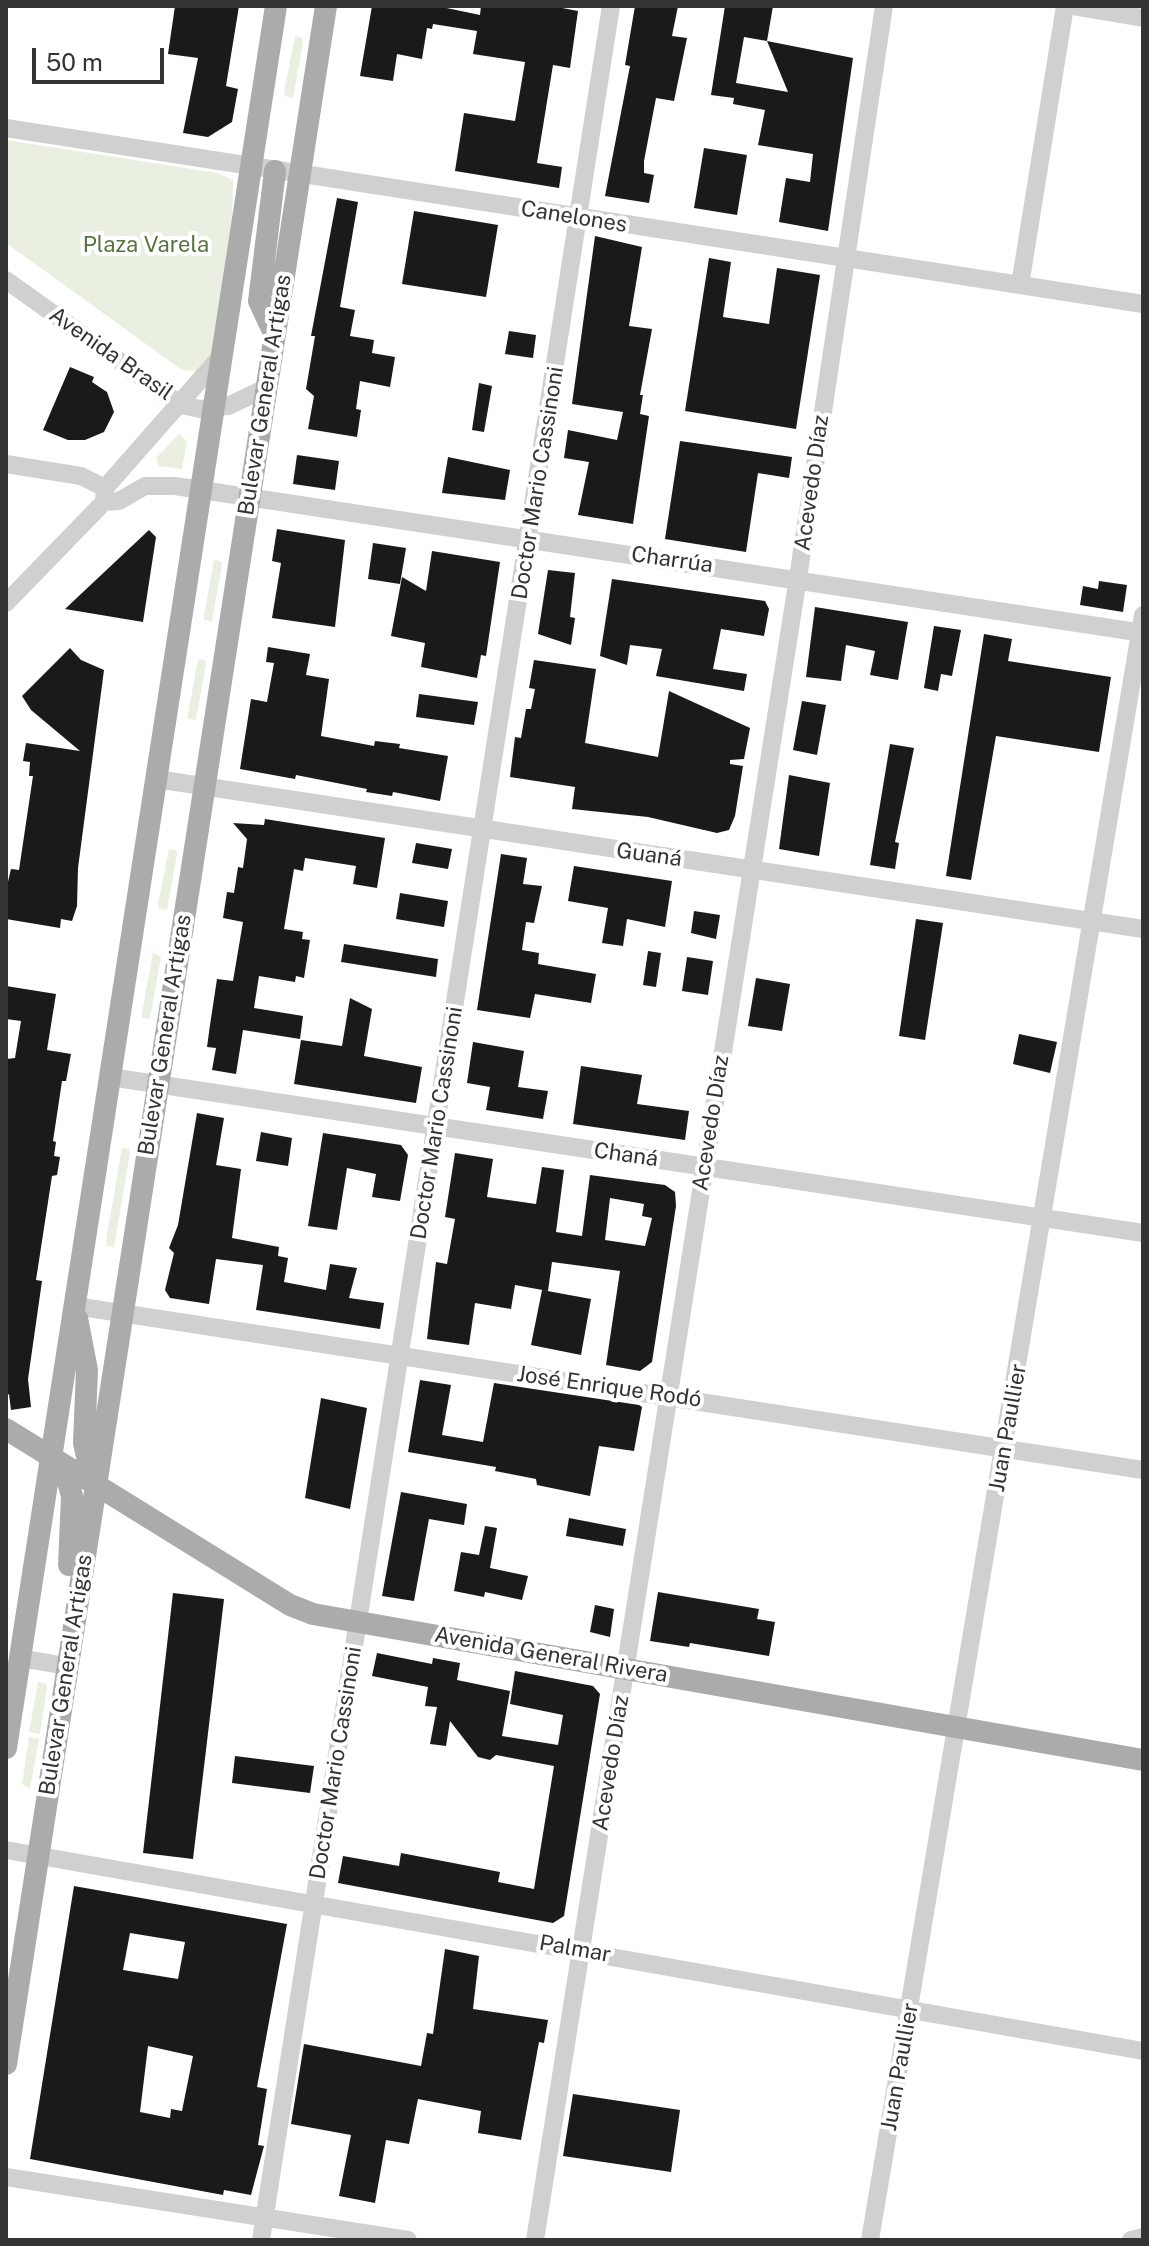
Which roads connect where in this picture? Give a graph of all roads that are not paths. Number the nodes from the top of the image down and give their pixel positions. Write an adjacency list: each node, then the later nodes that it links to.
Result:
1 (276, 6): 9 (main road)
2 (326, 6): 11 (main road, Bulevar General Artigas)
3 (611, 6): 12 (street, Doctor Mario Cassinoni)
4 (884, 6): 13 (street, Acevedo Díaz)
5 (1065, 6): 15 (street)
6 (1072, 6): 7 (street)
7 (1143, 18)
8 (6, 128): 9 (street, Canelones)
9 (251, 167): 10 (street, Canelones); 18 (main road)
10 (275, 171): 11 (street, Canelones); 17 (main road)
11 (300, 174): 12 (street, Canelones); 17 (main road, Bulevar General Artigas)
12 (579, 218): 13 (street, Canelones); 26 (street, Doctor Mario Cassinoni)
13 (846, 259): 15 (street, Canelones); 27 (street, Acevedo Díaz)
14 (6, 280): 20 (street, Avenida Brasil)
15 (1020, 285): 16 (street, Canelones)
16 (1143, 304)
17 (275, 335): 19 (main road, Bulevar General Artigas)
18 (222, 355): 20 (street); 21 (main road)
19 (266, 388): 21 (street, Avenida Brasil); 25 (main road, Bulevar General Artigas)
20 (181, 405): 21 (street, Avenida Brasil); 24 (street)
21 (214, 408): 23 (main road)
22 (6, 464): 24 (street)
23 (201, 490): 24 (street, Charrúa); 25 (street, Charrúa); 30 (main road)
24 (105, 495): 28 (street)
25 (248, 498): 26 (street, Charrúa); 31 (main road, Bulevar General Artigas)
26 (529, 540): 27 (street, Charrúa); 32 (street, Doctor Mario Cassinoni)
27 (798, 578): 29 (street, Charrúa); 33 (street, Acevedo Díaz)
28 (6, 603)
29 (1142, 627): 34 (street, Juan Paullier)
30 (156, 779): 31 (street, Guaná); 36 (main road)
31 (204, 786): 32 (street, Guaná); 37 (main road, Bulevar General Artigas)
32 (483, 830): 33 (street, Guaná); 38 (street, Doctor Mario Cassinoni)
33 (751, 869): 34 (street, Guaná); 39 (street, Acevedo Díaz)
34 (1094, 921): 35 (street, Guaná); 40 (street, Juan Paullier)
35 (1143, 929)
36 (110, 1077): 37 (street, Chaná); 42 (main road)
37 (157, 1085): 38 (street, Chaná); 43 (main road, Bulevar General Artigas)
38 (437, 1127): 39 (street, Chaná); 44 (street, Doctor Mario Cassinoni)
39 (704, 1167): 40 (street, Chaná); 45 (street, Acevedo Díaz)
40 (1045, 1217): 41 (street, Chaná); 47 (street, Juan Paullier)
41 (1143, 1233)
42 (75, 1306): 43 (street, José Enrique Rodó); 48 (main road); 50 (main road)
43 (121, 1314): 44 (street, José Enrique Rodó); 50 (main road, Bulevar General Artigas)
44 (400, 1357): 45 (street, José Enrique Rodó); 51 (street, Doctor Mario Cassinoni)
45 (670, 1396): 47 (street, José Enrique Rodó); 54 (street, Acevedo Díaz)
46 (6, 1429): 48 (main road, Avenida General Rivera)
47 (1004, 1448): 49 (street, José Enrique Rodó); 55 (street, Juan Paullier)
48 (51, 1457): 50 (main road, Avenida General Rivera); 52 (main road); 53 (main road)
49 (1143, 1470)
50 (95, 1486): 51 (main road, Avenida General Rivera); 53 (main road, Bulevar General Artigas)
51 (358, 1622): 54 (main road, Avenida General Rivera); 60 (street, Doctor Mario Cassinoni)
52 (20, 1658): 53 (street); 56 (main road)
53 (68, 1659): 59 (main road, Bulevar General Artigas)
54 (626, 1668): 55 (main road, Avenida General Rivera); 61 (street, Acevedo Díaz)
55 (957, 1727): 57 (main road, Avenida General Rivera); 62 (street, Juan Paullier)
56 (6, 1748)
57 (1143, 1760)
58 (6, 1850): 59 (street, Palmar)
59 (38, 1855): 60 (street, Palmar); 64 (main road, Bulevar General Artigas)
60 (314, 1903): 61 (street, Palmar); 66 (street, Doctor Mario Cassinoni)
61 (581, 1950): 62 (street, Palmar); 70 (street, Acevedo Díaz)
62 (910, 2009): 63 (street, Palmar); 71 (street, Juan Paullier)
63 (1143, 2051)
64 (6, 2064)
65 (6, 2177): 66 (street)
66 (264, 2217): 68 (street, Doctor Mario Cassinoni); 69 (street)
67 (1143, 2237): 72 (street)
68 (261, 2240)
69 (408, 2240)
70 (535, 2240)
71 (870, 2240)
72 (1131, 2240)

